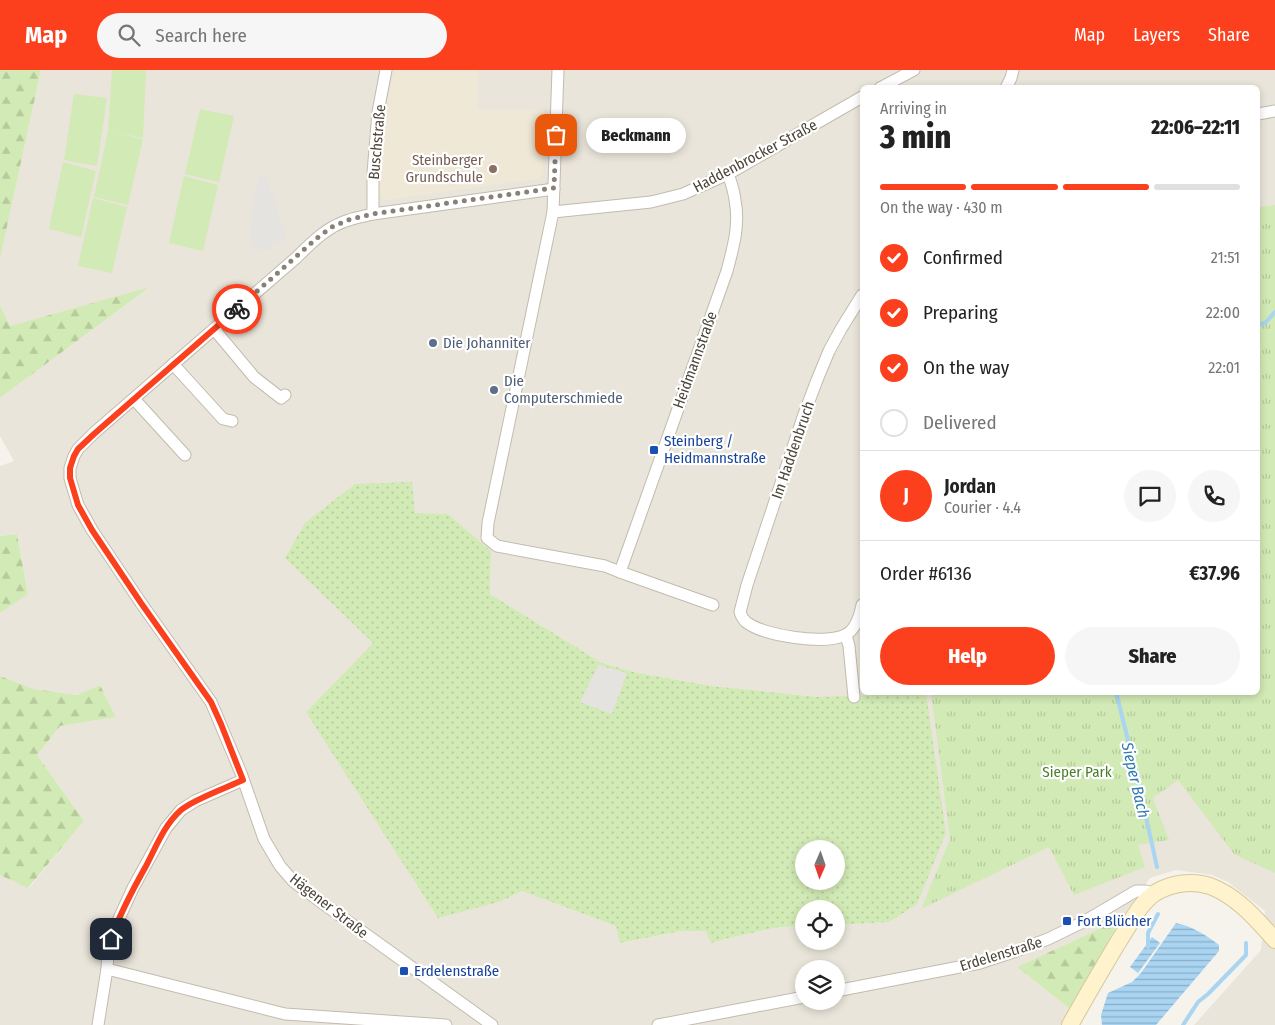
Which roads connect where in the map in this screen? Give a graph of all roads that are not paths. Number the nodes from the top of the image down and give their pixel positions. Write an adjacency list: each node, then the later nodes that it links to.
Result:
1 (386, 70): 13 (street, Buschstraße)
2 (558, 70): 11 (street)
3 (914, 70): 5 (street)
4 (1013, 70): 6 (street)
5 (886, 85)
6 (1008, 85)
7 (860, 98): 10 (street, Haddenbrocker Straße)
8 (1275, 111): 9 (street)
9 (1260, 114)
10 (728, 174): 12 (street, Haddenbrocker Straße); 21 (street, Heidmannstraße)
11 (554, 188): 12 (street); 13 (street, Hägener Straße)
12 (553, 212): 21 (street)
13 (372, 214): 15 (street, Hägener Straße)
14 (860, 298): 24 (street, Im Haddenbruch)
15 (214, 329): 16 (street, Hägener Straße); 17 (street)
16 (173, 364): 18 (street, Hägener Straße); 19 (street)
17 (285, 395)
18 (134, 399): 20 (street); 26 (street, Hägener Straße)
19 (232, 422)
20 (185, 454)
21 (620, 572): 22 (street)
22 (713, 605)
23 (860, 614): 24 (street)
24 (846, 635): 25 (street)
25 (854, 697)
26 (243, 780): 29 (street); 34 (street, Hägener Straße)
27 (1154, 894): 28 (main road); 30 (street, Erdelenstraße); 36 (main road)
28 (1275, 940)
29 (107, 969): 32 (street); 33 (street)
30 (845, 989)
31 (795, 999): 35 (street)
32 (98, 1025)
33 (446, 1025)
34 (492, 1025)
35 (658, 1025)
36 (1070, 1025)

